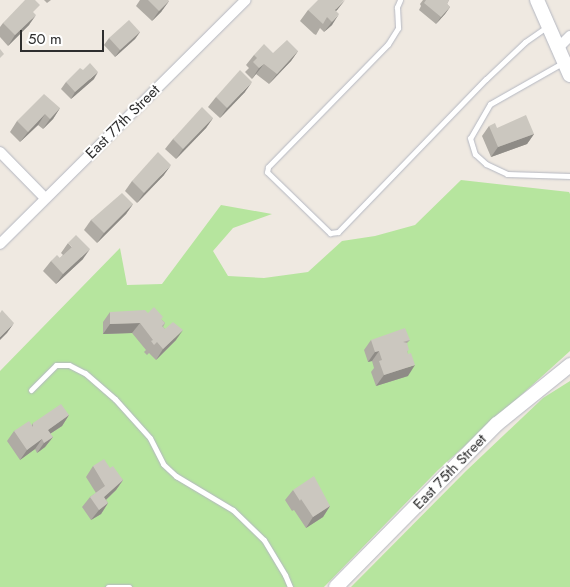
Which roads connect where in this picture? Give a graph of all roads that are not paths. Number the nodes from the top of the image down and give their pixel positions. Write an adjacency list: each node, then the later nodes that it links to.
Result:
1 (246, 0): 11 (street, East 77th Street)
2 (400, 0): 4 (lane)
3 (537, 0): 4 (street)
4 (548, 25): 6 (street)
5 (570, 36): 6 (street)
6 (558, 48): 7 (street)
7 (564, 62): 8 (street); 10 (lane)
8 (570, 75)
9 (0, 152): 11 (street)
10 (570, 176)
11 (45, 198): 12 (street, East 77th Street)
12 (0, 244)
13 (570, 365): 18 (street, East 75th Street)
14 (31, 390): 17 (lane)
15 (108, 587): 16 (lane)
16 (129, 587)
17 (290, 587)
18 (336, 587)

